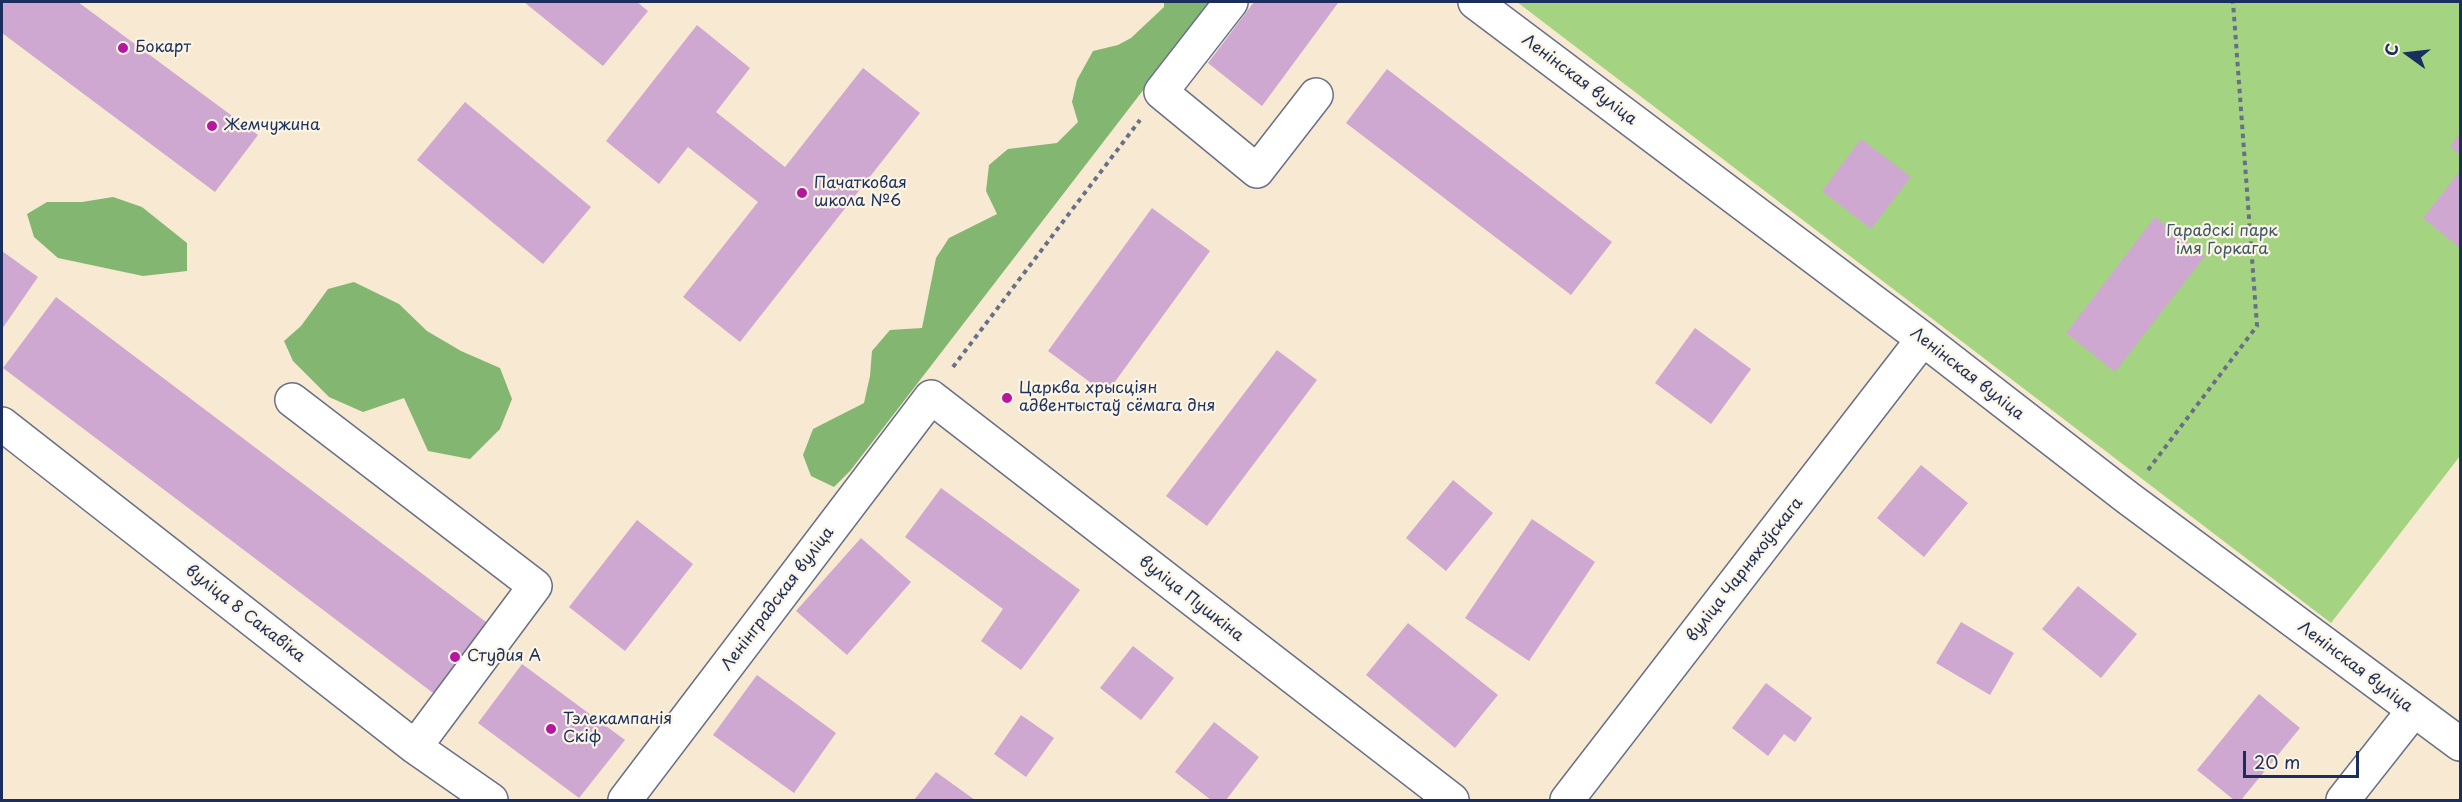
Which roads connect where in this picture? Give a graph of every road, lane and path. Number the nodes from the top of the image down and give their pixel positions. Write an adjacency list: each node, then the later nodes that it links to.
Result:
1 (1231, 2): 4 (street)
2 (1475, 2): 6 (street, Ленінская вуліца)
3 (2233, 2): 10 (path)
4 (1161, 92): 5 (street); 7 (path)
5 (1316, 95)
6 (1923, 339): 10 (street, Ленінская вуліца); 17 (street, вуліца Чарняхоўскага)
7 (931, 397): 15 (street, Ленінградская вуліца); 16 (street, вуліца Пушкіна)
8 (292, 400): 13 (street)
9 (2, 424): 13 (street, вуліца 8 Сакавіка)
10 (2128, 498): 11 (street, Ленінская вуліца)
11 (2414, 710): 12 (street, Ленінская вуліца); 18 (street)
12 (2460, 744)
13 (415, 747): 14 (street, вуліца 8 Сакавіка)
14 (490, 801)
15 (625, 801)
16 (1452, 801)
17 (1567, 801)
18 (2343, 801)

